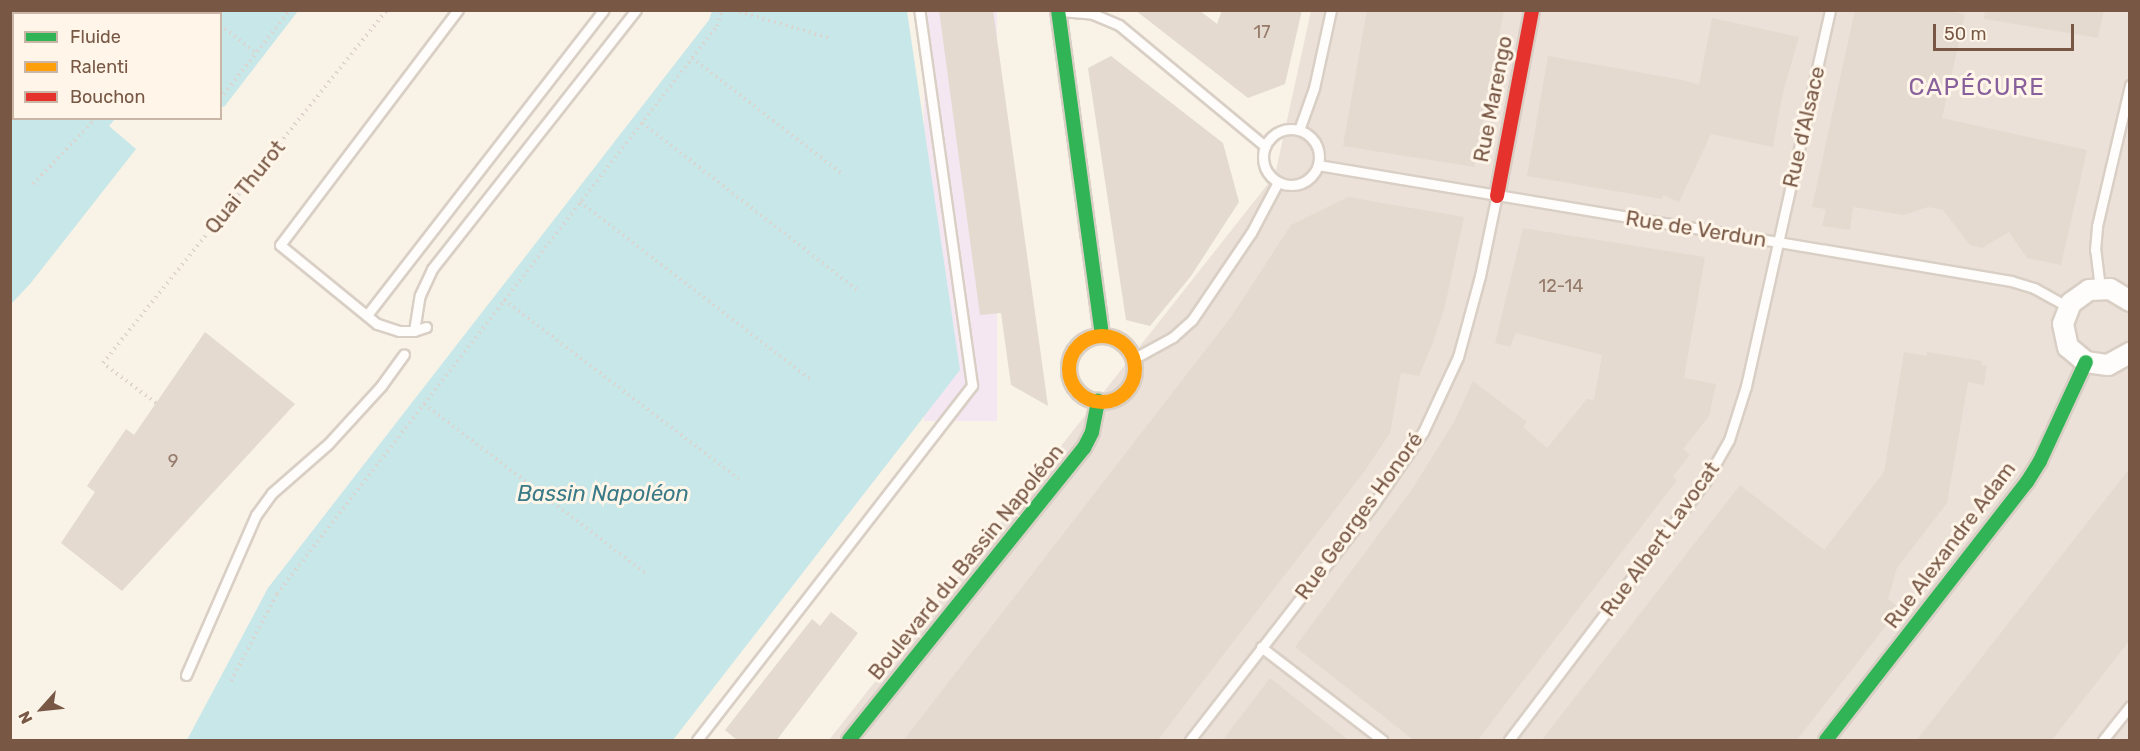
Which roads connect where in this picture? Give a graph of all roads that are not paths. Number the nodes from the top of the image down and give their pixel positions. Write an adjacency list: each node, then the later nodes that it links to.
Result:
1 (458, 10): 19 (lane)
2 (604, 10): 19 (lane)
3 (636, 10): 21 (lane)
4 (919, 10): 31 (lane)
5 (1330, 10): 10 (lane)
6 (1532, 10): 14 (main road, Rue Marengo)
7 (1830, 10): 15 (lane, Rue d'Alsace)
8 (1058, 11): 11 (lane); 22 (main road)
9 (2130, 85): 16 (lane)
10 (1299, 130): 11 (lane); 12 (lane)
11 (1265, 146): 13 (lane)
12 (1318, 165): 13 (lane); 14 (lane, Rue de Verdun)
13 (1278, 182): 25 (lane)
14 (1497, 196): 15 (lane, Rue de Verdun); 28 (lane, Rue Georges Honoré)
15 (1777, 243): 18 (lane, Rue de Verdun); 35 (lane, Rue Albert Lavocat)
16 (2100, 288): 17 (street); 18 (street)
17 (2130, 301)
18 (2068, 307): 26 (street)
19 (367, 315): 21 (lane)
20 (426, 327): 21 (lane)
21 (414, 331)
22 (1102, 336): 25 (main road); 27 (main road)
23 (2130, 353): 26 (street)
24 (404, 354): 29 (lane)
25 (1133, 359): 27 (main road)
26 (2086, 362): 36 (main road, Rue Alexandre Adam)
27 (1098, 401): 32 (main road, Boulevard du Bassin Napoléon)
28 (1261, 647): 33 (lane, Rue Georges Honoré); 34 (lane)
29 (186, 675)
30 (2130, 706): 37 (lane)
31 (697, 741)
32 (849, 741)
33 (1190, 741)
34 (1382, 741)
35 (1509, 741)
36 (1826, 741)
37 (2103, 741)

